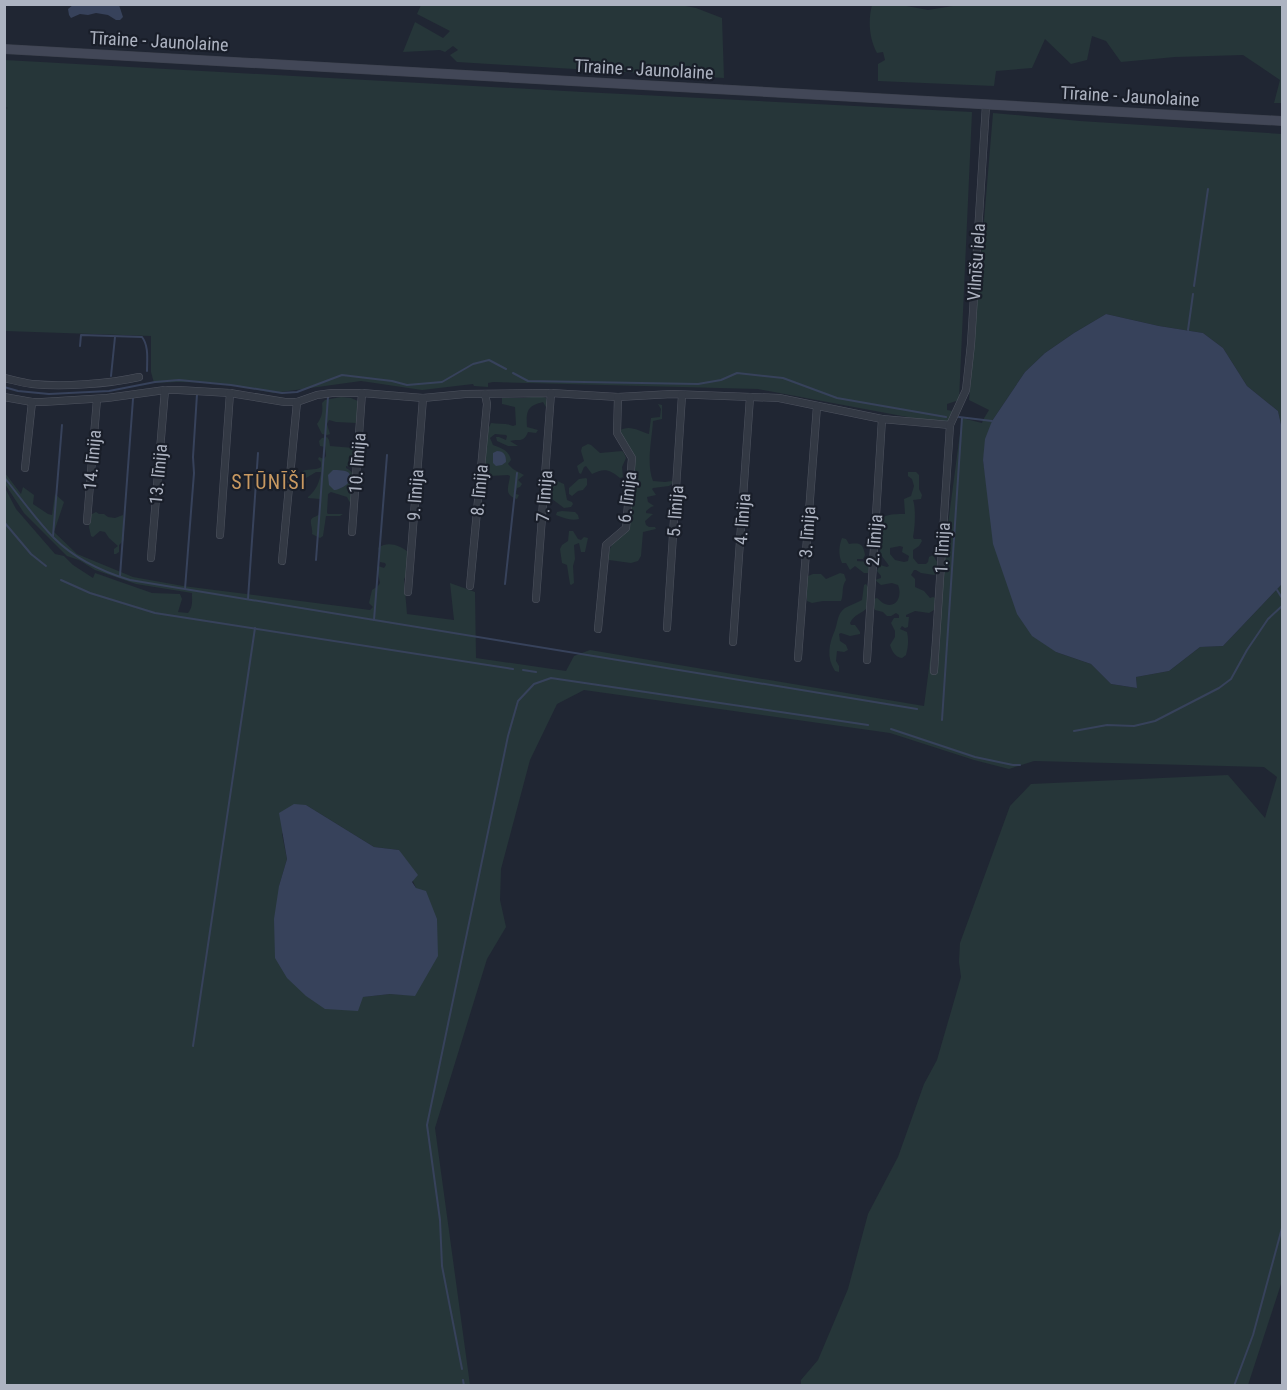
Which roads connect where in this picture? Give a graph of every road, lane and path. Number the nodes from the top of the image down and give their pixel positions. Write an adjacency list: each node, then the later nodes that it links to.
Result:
1 (4, 50): 2 (main road, Tīraine - Jaunolaine)
2 (986, 105): 3 (main road, Tīraine - Jaunolaine); 21 (street, Vilnīšu iela)
3 (1282, 121)
4 (139, 377): 5 (street)
5 (4, 378)
6 (165, 390): 7 (street); 16 (street); 26 (street, 13. līnija)
7 (230, 393): 18 (street); 25 (street)
8 (362, 393): 15 (street); 18 (street); 24 (street, 10. līnija)
9 (551, 393): 10 (street); 12 (street); 30 (street, 7. līnija)
10 (485, 394): 15 (street); 28 (street, 8. līnija)
11 (682, 395): 12 (street); 13 (street); 31 (street, 5. līnija)
12 (618, 397): 32 (street, 6. līnija)
13 (750, 397): 19 (street); 33 (street, 4. līnija)
14 (4, 398): 17 (street)
15 (423, 398): 29 (street, 9. līnija)
16 (97, 399): 17 (street); 23 (street, 14. līnija)
17 (32, 402): 22 (street)
18 (297, 402): 27 (street)
19 (817, 406): 20 (street); 34 (street, 3. līnija)
20 (882, 419): 21 (street); 35 (street, 2. līnija)
21 (950, 425): 36 (street, 1. līnija)
22 (25, 468)
23 (87, 521)
24 (352, 532)
25 (220, 535)
26 (152, 558)
27 (282, 561)
28 (470, 586)
29 (408, 592)
30 (536, 599)
31 (667, 628)
32 (598, 629)
33 (733, 642)
34 (798, 658)
35 (867, 660)
36 (934, 671)

